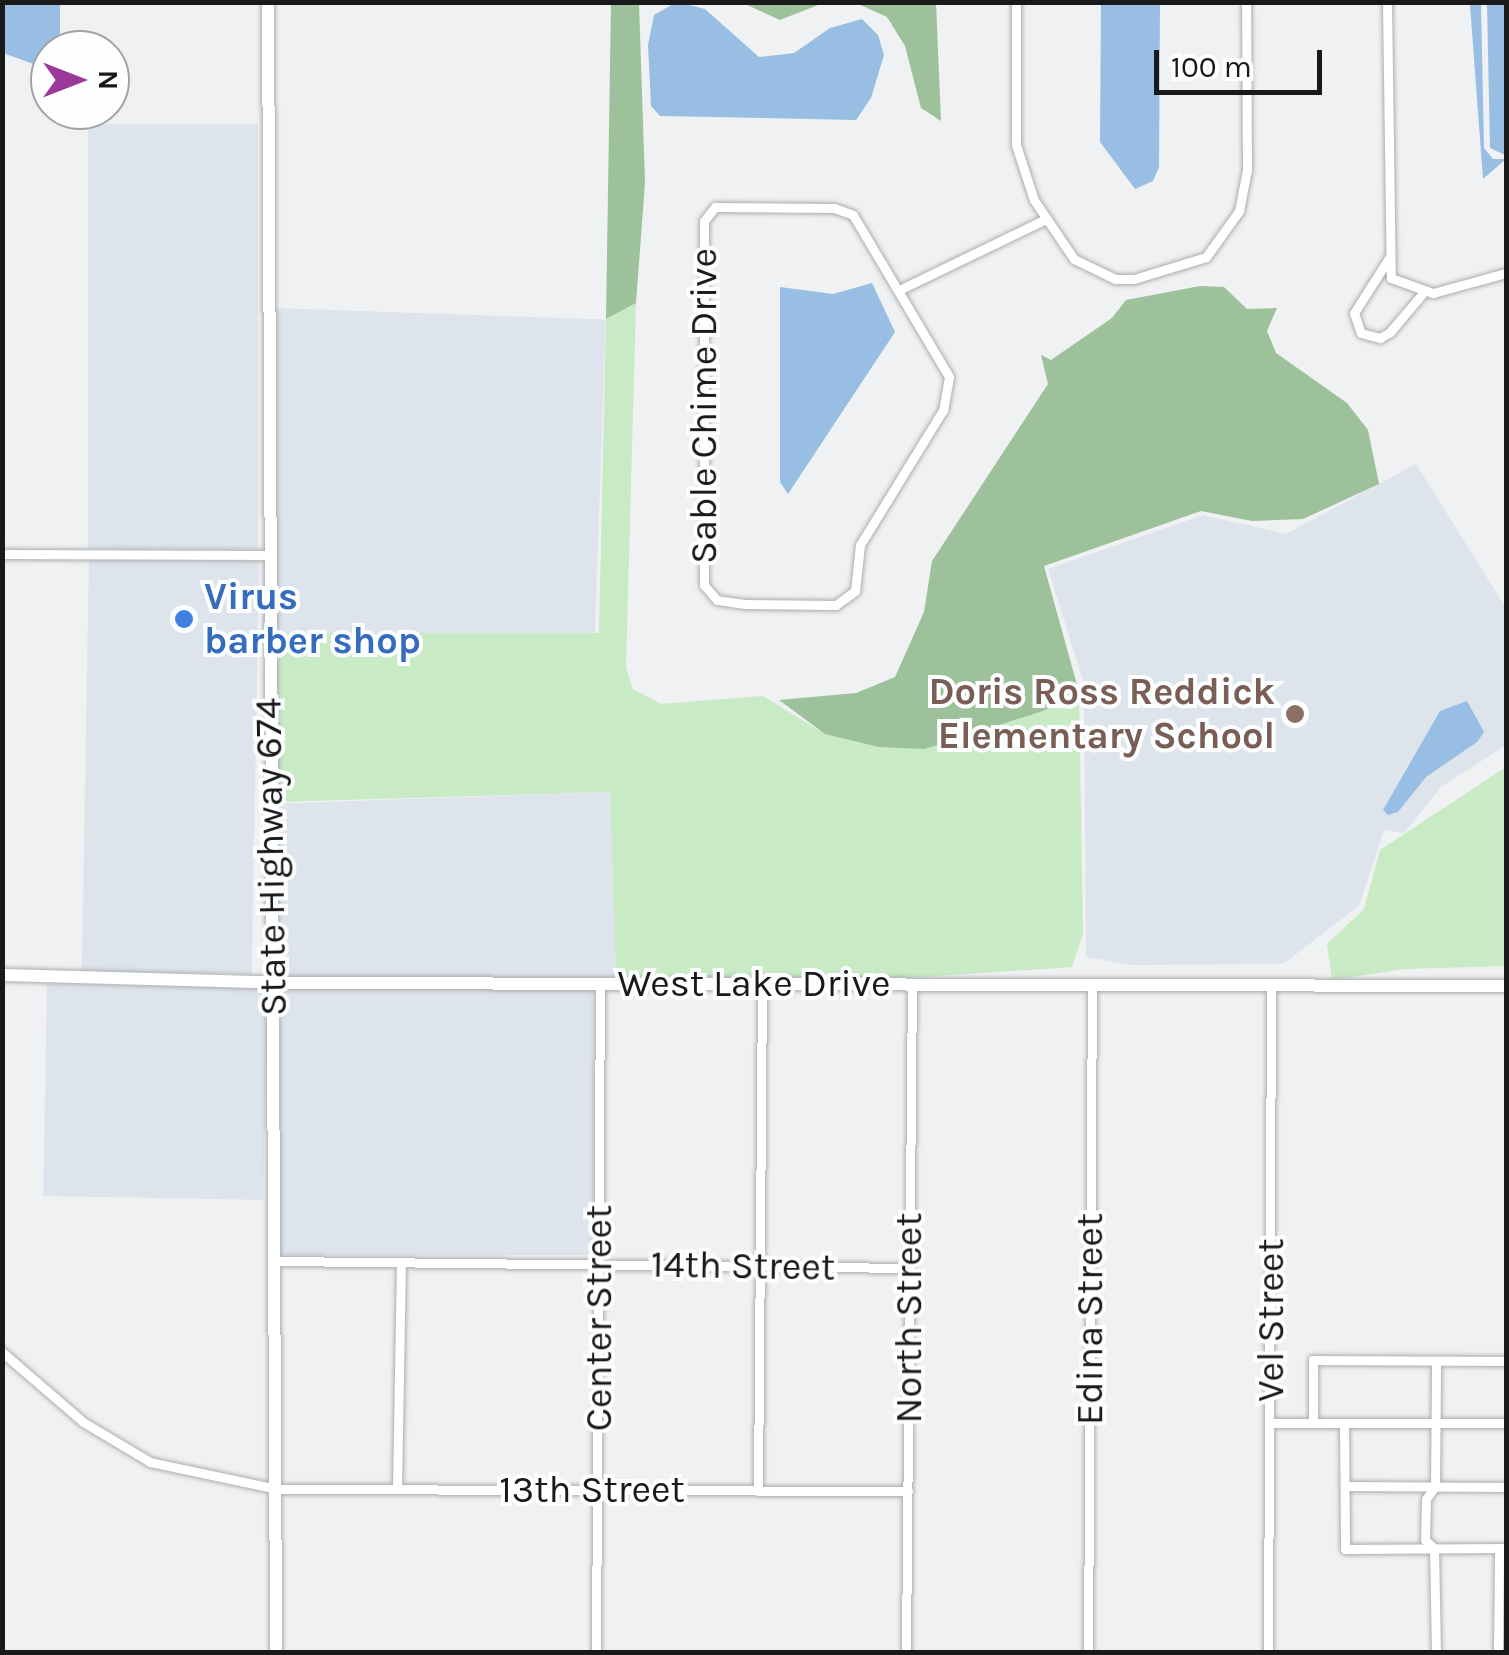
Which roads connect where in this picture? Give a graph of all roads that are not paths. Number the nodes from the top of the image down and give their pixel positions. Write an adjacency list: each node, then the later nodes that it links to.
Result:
1 (268, 2): 11 (main road, State Highway 674)
2 (1016, 2): 5 (street)
3 (1246, 2): 5 (street)
4 (1387, 2): 6 (street)
5 (1044, 220): 8 (street)
6 (1389, 258): 9 (street); 9 (street)
7 (1506, 273): 9 (street)
8 (901, 288): 8 (street, Sable Chime Drive)
9 (1423, 293)
10 (2, 554): 11 (street)
11 (266, 555): 13 (main road, State Highway 674)
12 (2, 975): 13 (main road, West Lake Drive)
13 (273, 981): 14 (main road, West Lake Drive); 20 (main road, State Highway 674)
14 (600, 984): 15 (main road, West Lake Drive); 22 (street, Center Street)
15 (762, 984): 16 (main road, West Lake Drive); 23 (street)
16 (912, 984): 17 (main road, West Lake Drive); 24 (street, North Street)
17 (1092, 986): 18 (main road, West Lake Drive); 46 (street, Edina Street)
18 (1271, 986): 19 (main road, West Lake Drive); 29 (street, Vel Street)
19 (1506, 986)
20 (277, 1261): 21 (street, 14th Street); 36 (main road, State Highway 674)
21 (401, 1262): 22 (street, 14th Street); 37 (street)
22 (600, 1265): 23 (street, 14th Street); 38 (street, Center Street)
23 (759, 1266): 24 (street, 14th Street); 39 (street)
24 (910, 1268): 40 (street, North Street)
25 (2, 1352): 36 (street, 13th Street)
26 (1436, 1360): 27 (street); 28 (street); 30 (street)
27 (1506, 1361)
28 (1436, 1422): 31 (street); 32 (street); 34 (street)
29 (1270, 1423): 30 (street); 47 (street, Vel Street)
30 (1313, 1423): 31 (street)
31 (1344, 1423): 33 (street)
32 (1506, 1423)
33 (1345, 1486): 34 (street); 41 (street)
34 (1435, 1486): 35 (street); 41 (street)
35 (1506, 1487)
36 (277, 1489): 37 (street, 13th Street); 43 (main road, State Highway 674)
37 (397, 1489): 38 (street, 13th Street)
38 (598, 1489): 39 (street, 13th Street); 44 (street, Center Street)
39 (758, 1491): 40 (street, 13th Street)
40 (908, 1492): 45 (street, North Street)
41 (1434, 1548): 42 (street); 48 (street)
42 (1503, 1548): 49 (street)
43 (276, 1652)
44 (596, 1652)
45 (906, 1652)
46 (1088, 1652)
47 (1268, 1652)
48 (1436, 1652)
49 (1498, 1652)

